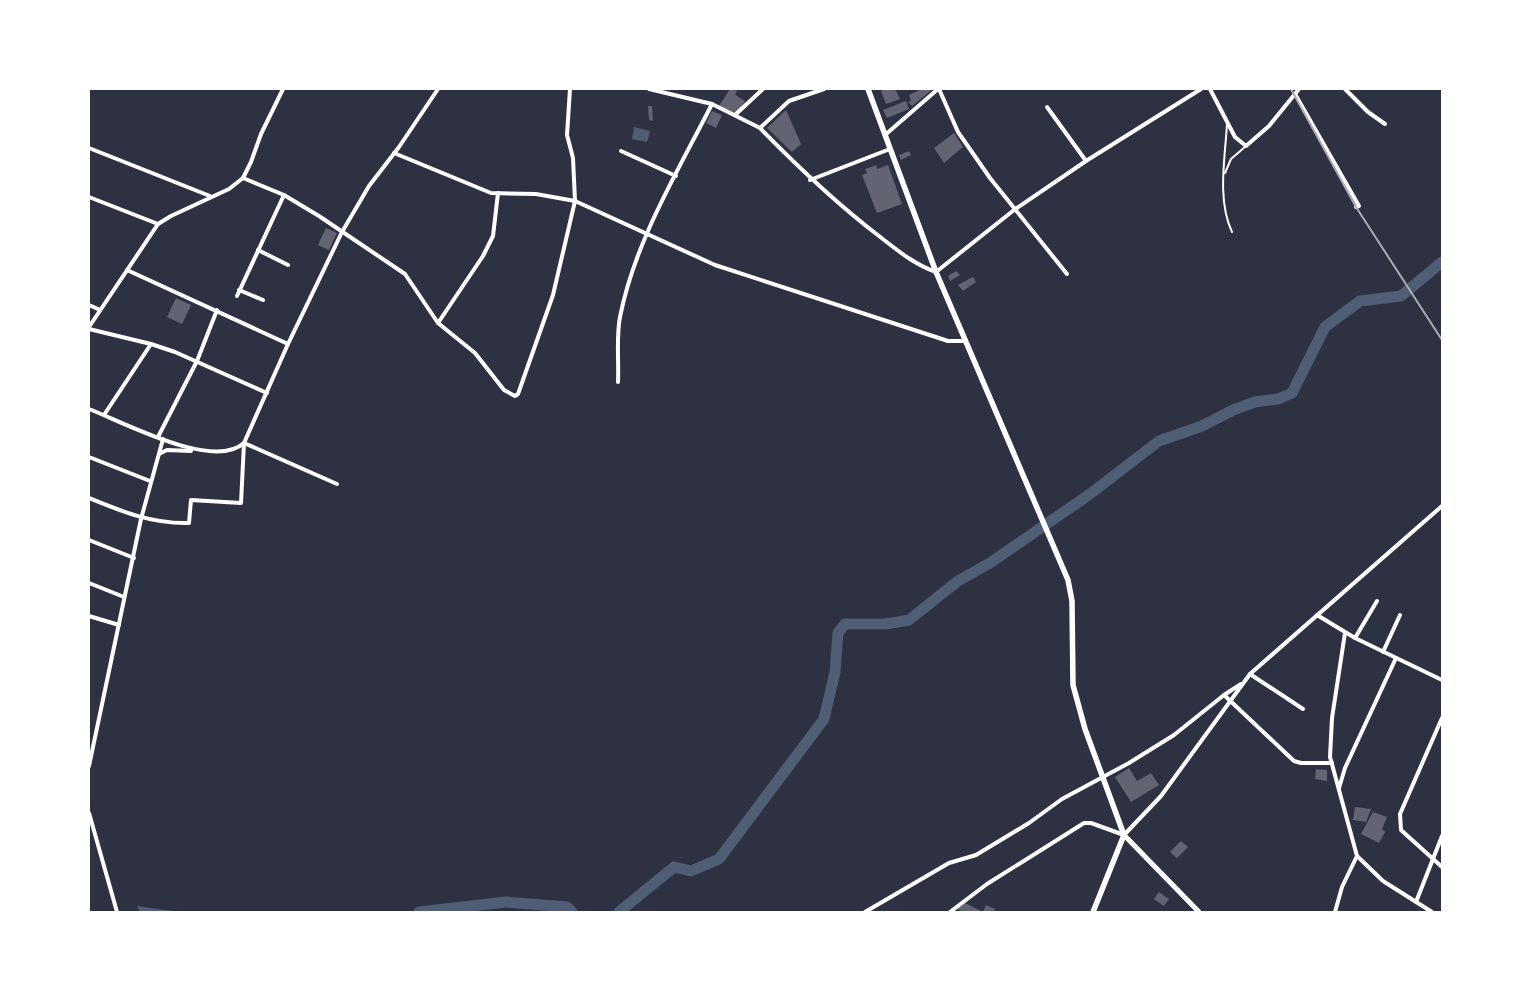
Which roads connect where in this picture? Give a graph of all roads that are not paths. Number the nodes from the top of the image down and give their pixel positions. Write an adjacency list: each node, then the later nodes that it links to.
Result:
1 (283, 89): 29 (street)
2 (438, 89): 25 (street)
3 (570, 89): 35 (street)
4 (649, 89): 14 (street)
5 (763, 89): 16 (street)
6 (824, 89): 19 (street)
7 (868, 89): 20 (main road)
8 (938, 89): 20 (street); 37 (street)
9 (1202, 89): 26 (street)
10 (1210, 89): 17 (street)
11 (1299, 89): 13 (street)
12 (1345, 89): 18 (street)
13 (1295, 94): 21 (street); 36 (street)
14 (712, 104): 16 (street); 28 (street)
15 (1047, 107): 26 (street)
16 (735, 115): 19 (street)
17 (1227, 124): 21 (street); 27 (lane)
18 (1385, 124)
19 (760, 128): 30 (street)
20 (885, 135): 23 (main road)
21 (1246, 146): 27 (lane)
22 (89, 148): 33 (street)
23 (890, 149): 30 (street); 45 (main road)
24 (621, 151): 28 (street)
25 (394, 153): 31 (street); 39 (street)
26 (1086, 161): 37 (street)
27 (1225, 174): 40 (lane)
28 (676, 176): 41 (street)
29 (243, 178): 32 (street); 33 (street)
30 (810, 180): 45 (street)
31 (498, 193): 35 (street); 53 (street)
32 (284, 195): 39 (street); 42 (street)
33 (210, 196): 38 (street)
34 (89, 197): 38 (street)
35 (575, 201): 41 (street); 53 (street)
36 (1356, 207)
37 (1014, 210): 45 (street); 46 (street)
38 (158, 224): 44 (street)
39 (342, 232): 53 (street); 57 (street)
40 (1232, 232)
41 (646, 234): 55 (street); 59 (street)
42 (258, 250): 43 (street); 47 (street)
43 (288, 265)
44 (127, 270): 51 (street); 52 (street)
45 (936, 272): 55 (main road)
46 (1067, 274)
47 (239, 290): 48 (street); 49 (street)
48 (237, 296)
49 (264, 300)
50 (89, 305): 51 (street)
51 (100, 310): 54 (street)
52 (217, 310): 57 (street); 58 (street)
53 (438, 323)
54 (89, 328): 56 (street)
55 (966, 341): 95 (main road)
56 (151, 344): 58 (street); 62 (street)
57 (288, 344): 60 (street)
58 (197, 361): 60 (street); 63 (street)
59 (618, 382)
60 (267, 393): 64 (street)
61 (89, 409): 62 (street)
62 (104, 415): 63 (street)
63 (161, 438): 65 (street); 67 (street)
64 (244, 443): 65 (street); 69 (street); 72 (street)
65 (196, 451): 67 (street)
66 (89, 456): 68 (street)
67 (158, 456): 68 (street)
68 (150, 481): 72 (street)
69 (337, 484)
70 (89, 498): 72 (street)
71 (1442, 506): 78 (street)
72 (142, 519): 74 (street)
73 (89, 540): 74 (street)
74 (134, 558): 76 (street)
75 (89, 583): 76 (street)
76 (124, 597): 81 (street)
77 (1377, 601): 83 (street)
78 (1317, 615): 82 (street); 86 (street)
79 (89, 616): 81 (street)
80 (1400, 616): 84 (street)
81 (119, 625): 94 (street)
82 (1345, 633): 83 (street); 93 (street)
83 (1355, 638): 84 (street)
84 (1383, 652): 85 (street)
85 (1396, 658): 87 (street); 96 (street)
86 (1250, 674): 88 (street); 91 (street)
87 (1442, 680)
88 (1243, 683): 89 (street); 90 (street)
89 (1224, 695): 90 (street); 95 (street)
90 (1232, 701): 93 (street); 98 (street)
91 (1302, 709)
92 (1442, 718): 101 (street)
93 (1332, 763): 96 (street)
94 (89, 766)
95 (1103, 776): 98 (main road); 105 (street)
96 (1338, 790): 100 (street)
97 (89, 813): 104 (street)
98 (1124, 835): 106 (street); 107 (main road); 108 (street)
99 (1442, 836): 101 (street)
100 (1357, 856): 103 (street); 109 (street)
101 (1432, 858): 102 (street); 103 (street)
102 (1442, 866)
103 (1416, 902): 110 (street)
104 (117, 912)
105 (865, 912)
106 (950, 912)
107 (1094, 912)
108 (1199, 912)
109 (1335, 912)
110 (1432, 912)

